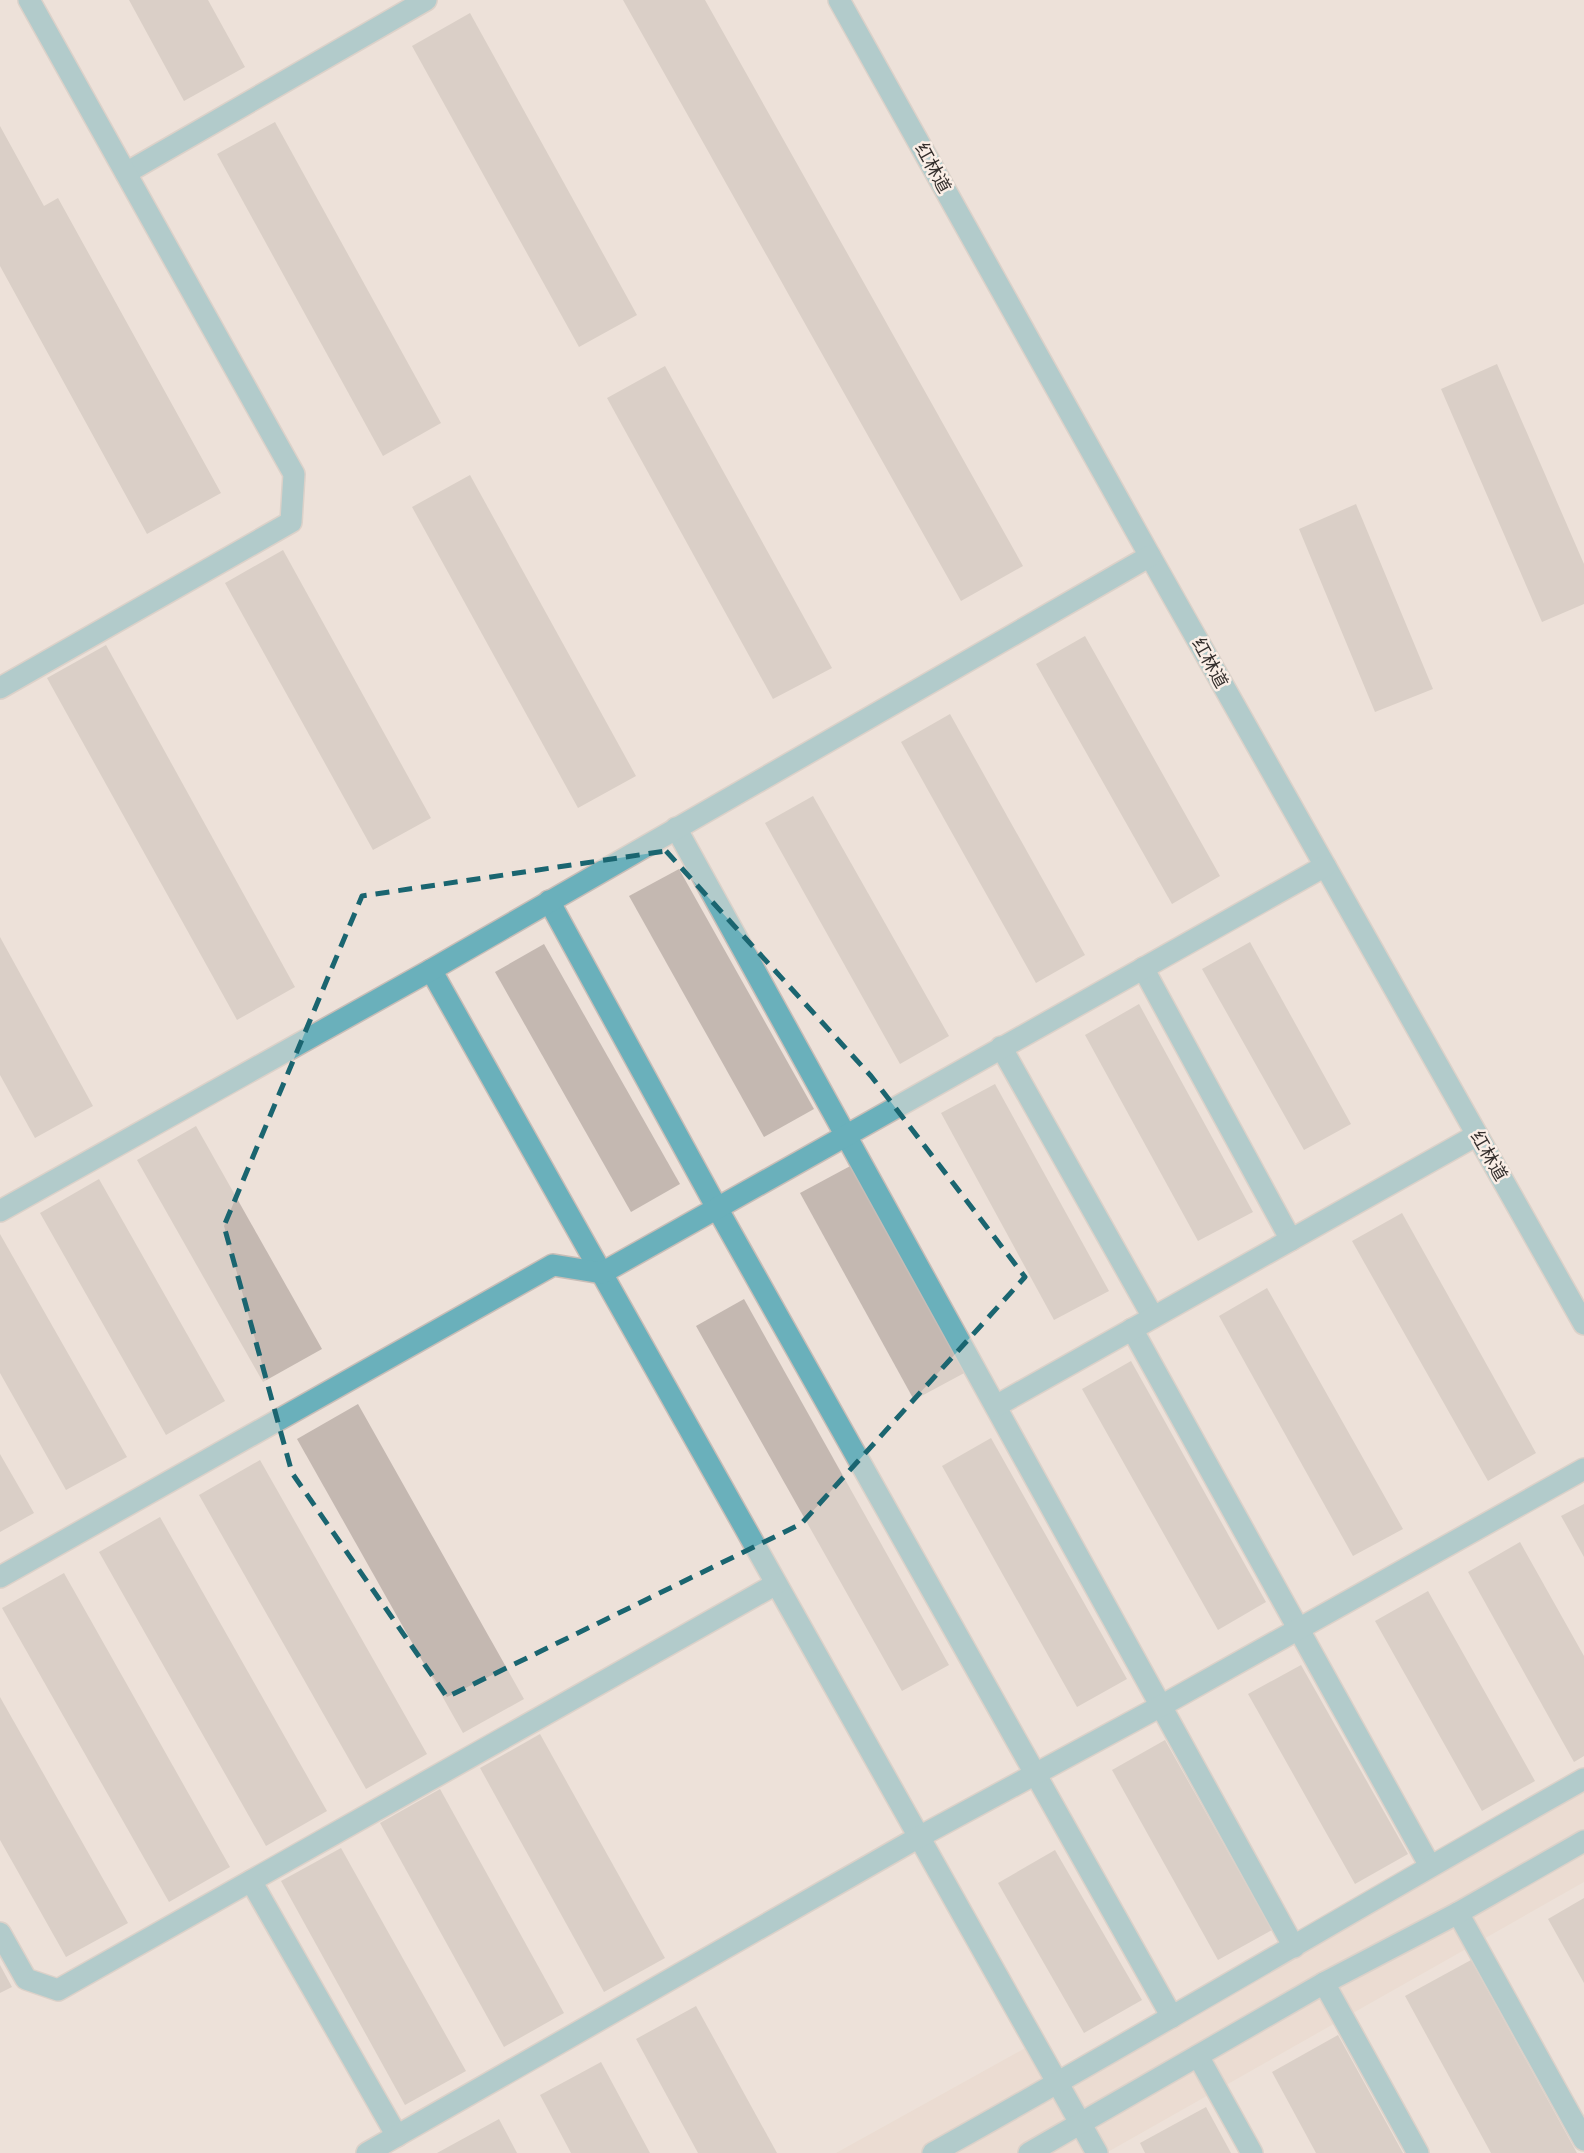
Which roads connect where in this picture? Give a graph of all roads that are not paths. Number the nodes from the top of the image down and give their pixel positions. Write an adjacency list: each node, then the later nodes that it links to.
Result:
1 (29, 0): 4 (street)
2 (426, 0): 4 (street)
3 (839, 0): 5 (street, 红林道)
4 (126, 173): 6 (street)
5 (1150, 556): 7 (street); 8 (street, 红林道)
6 (0, 688)
7 (676, 828): 9 (street); 14 (street)
8 (1325, 866): 10 (street); 13 (street, 红林道)
9 (549, 901): 11 (street); 15 (street)
10 (1143, 968): 12 (street); 17 (street)
11 (431, 970): 16 (street); 18 (street)
12 (1001, 1046): 14 (street); 19 (street)
13 (1477, 1135): 17 (street); 20 (street, 红林道)
14 (846, 1136): 15 (street); 22 (street)
15 (717, 1208): 18 (street); 28 (street)
16 (0, 1211)
17 (1291, 1240): 19 (street)
18 (602, 1273): 24 (street); 25 (street)
19 (1153, 1318): 21 (street)
20 (1584, 1324)
21 (1132, 1329): 22 (street); 26 (street)
22 (996, 1406): 27 (street)
23 (1584, 1469): 26 (street)
24 (0, 1577)
25 (776, 1584): 30 (street); 33 (street)
26 (1298, 1629): 27 (street); 32 (street)
27 (1161, 1706): 28 (street); 36 (street)
28 (1035, 1774): 30 (street); 38 (street)
29 (1584, 1779): 32 (street)
30 (919, 1837): 40 (street); 42 (street)
31 (1584, 1841): 34 (street)
32 (1430, 1866): 36 (street)
33 (251, 1881): 35 (street); 42 (street)
34 (1458, 1913): 37 (street); 43 (street)
35 (0, 1933)
36 (1294, 1947): 38 (street)
37 (1324, 1983): 39 (street); 49 (street)
38 (1172, 2017): 40 (street)
39 (1198, 2056): 41 (street); 48 (street)
40 (1057, 2084): 41 (street); 45 (street)
41 (1081, 2124): 46 (street); 47 (street)
42 (397, 2136): 44 (street)
43 (1584, 2140)
44 (367, 2153)
45 (933, 2153)
46 (1029, 2153)
47 (1097, 2153)
48 (1252, 2153)
49 (1418, 2153)

